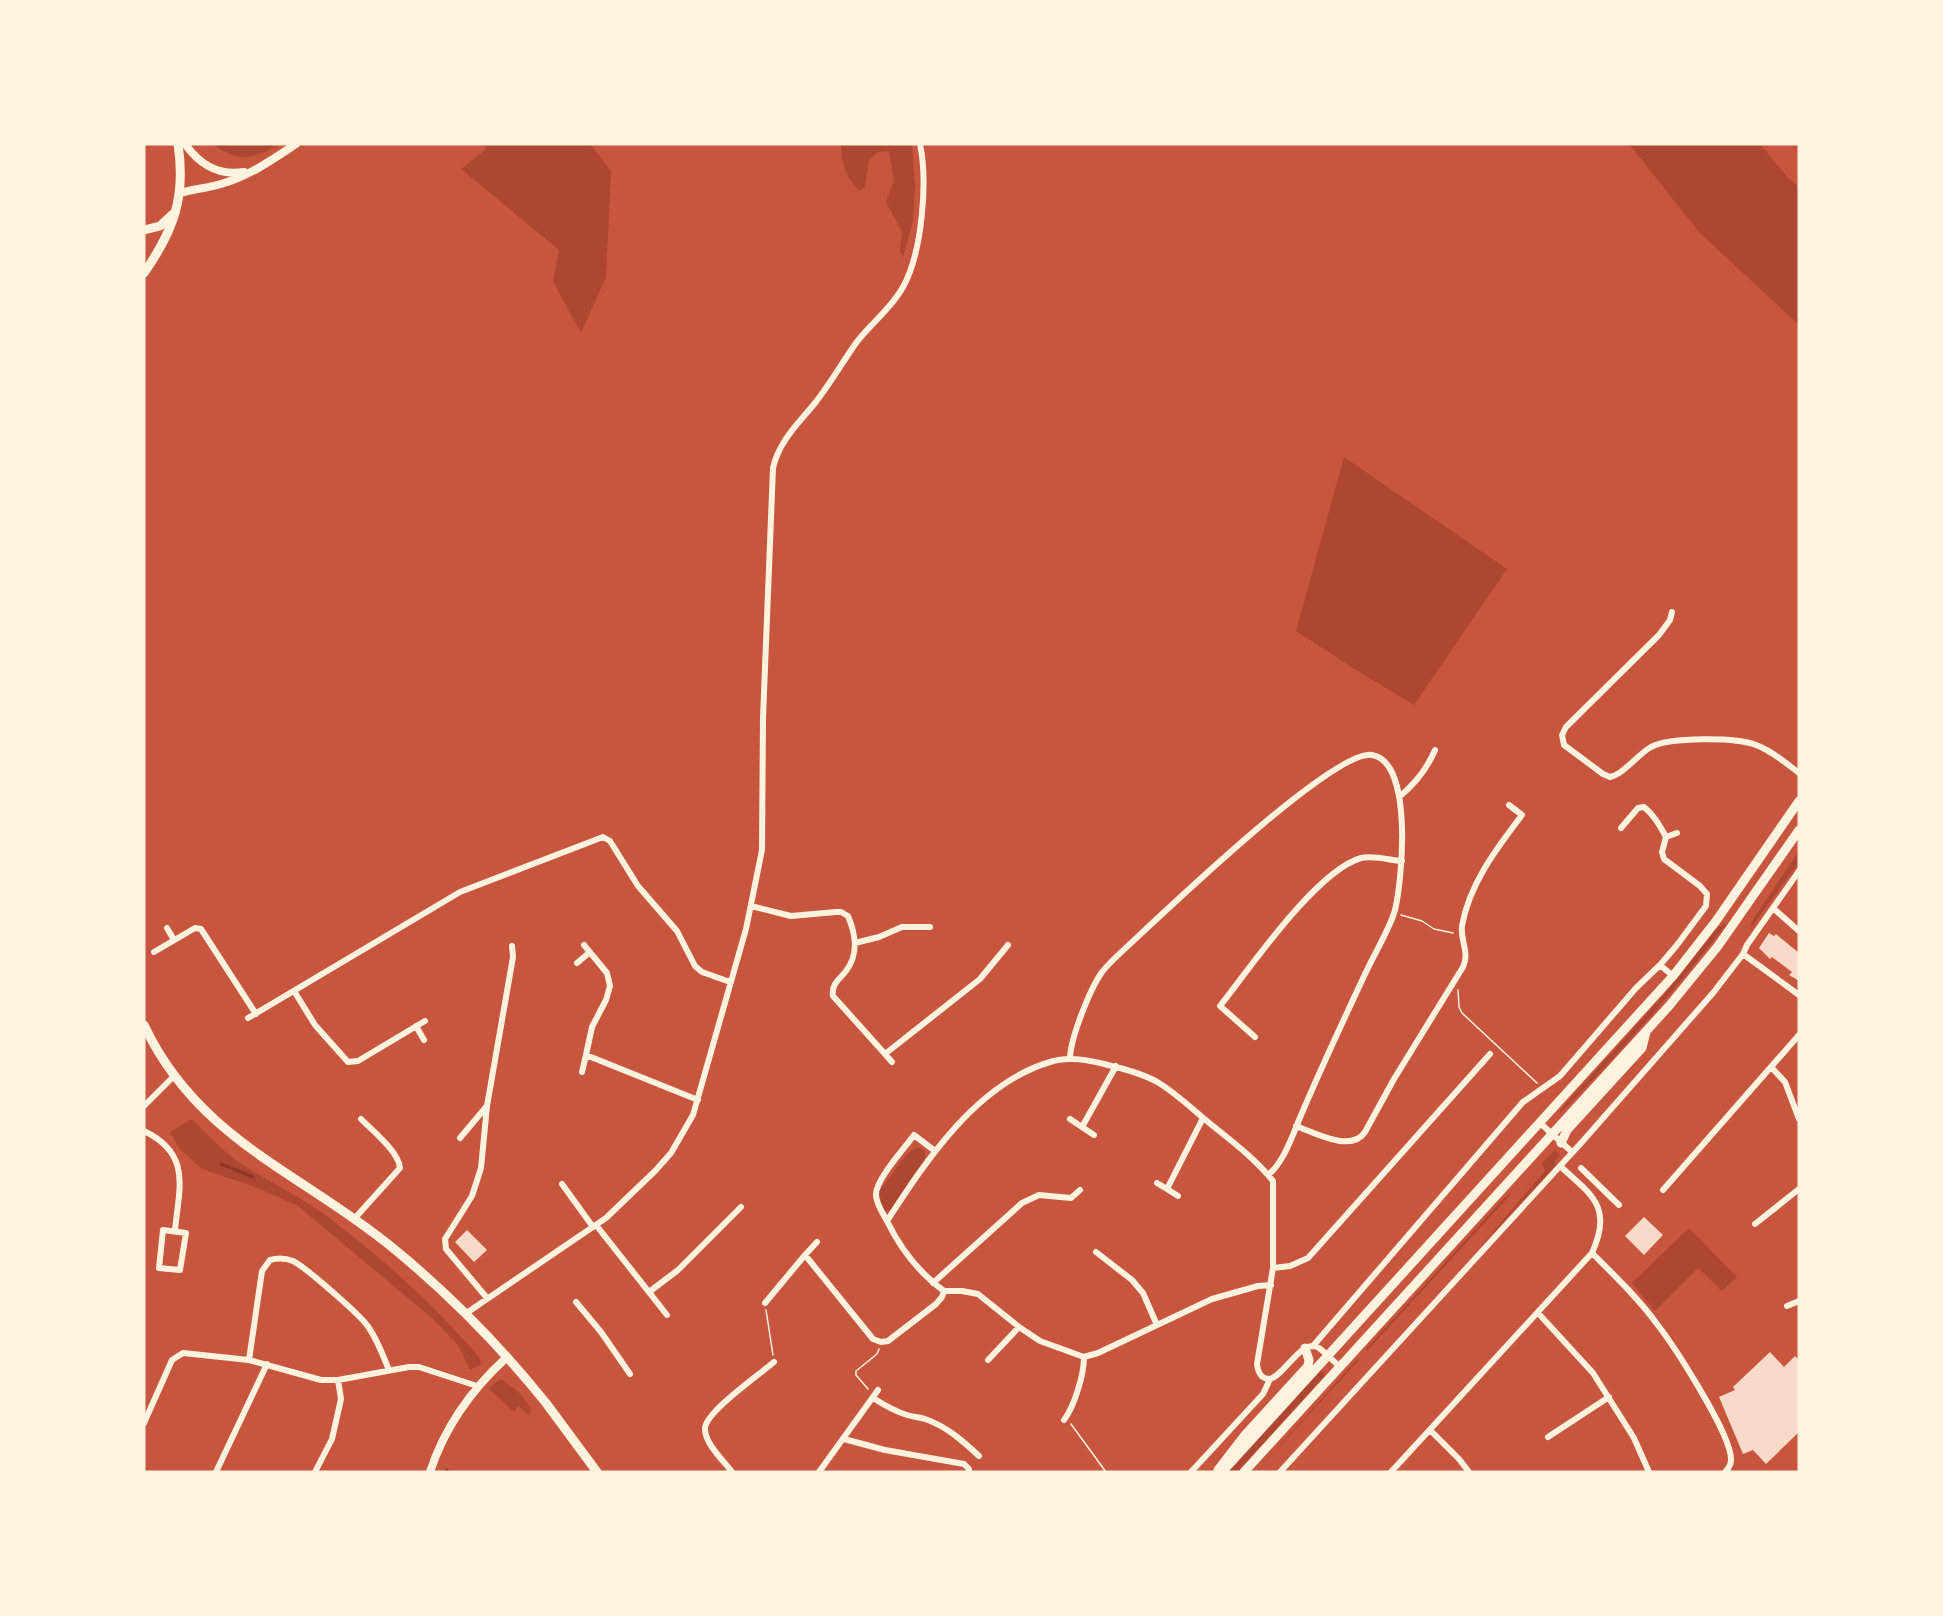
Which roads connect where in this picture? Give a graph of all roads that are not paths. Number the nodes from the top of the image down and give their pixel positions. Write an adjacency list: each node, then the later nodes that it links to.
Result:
1 (178, 144): 6 (main road)
2 (185, 144): 5 (street)
3 (296, 144): 5 (street)
4 (920, 144): 24 (street)
5 (256, 169): 6 (street)
6 (180, 193): 7 (main road)
7 (175, 212): 9 (main road); 11 (main road)
8 (144, 224): 9 (main road)
9 (160, 226): 10 (main road)
10 (144, 230)
11 (144, 273)
12 (1672, 612): 14 (street)
13 (1436, 750): 15 (street)
14 (1799, 773)
15 (1399, 796): 22 (street); 55 (street)
16 (1799, 801): 39 (main road)
17 (1509, 805): 69 (street)
18 (1621, 828): 21 (street)
19 (1799, 830): 48 (main road)
20 (1677, 832): 21 (street)
21 (1666, 837): 38 (street)
22 (1402, 861): 50 (street); 69 (street)
23 (1799, 871): 25 (street)
24 (751, 906): 30 (street); 40 (street)
25 (1773, 908): 28 (street); 36 (street)
26 (930, 927): 30 (street)
27 (167, 928): 29 (street)
28 (1799, 931)
29 (174, 940): 34 (street); 43 (street)
30 (855, 943): 52 (street)
31 (584, 945): 35 (street)
32 (1008, 945): 52 (street)
33 (512, 946): 63 (street)
34 (154, 952)
35 (590, 952): 37 (street); 54 (street)
36 (1743, 954): 42 (street); 77 (street)
37 (577, 963)
38 (1660, 965): 39 (street); 116 (street)
39 (1673, 976): 68 (main road)
40 (730, 982): 41 (street); 61 (street)
41 (294, 991): 43 (street); 47 (street)
42 (1799, 995)
43 (256, 1014): 44 (street)
44 (248, 1018)
45 (425, 1021): 47 (street)
46 (144, 1025): 60 (main road)
47 (416, 1026): 51 (street)
48 (1647, 1030): 73 (main road); 75 (main road)
49 (1799, 1035): 58 (street)
50 (1255, 1037)
51 (424, 1040)
52 (885, 1054): 56 (street)
53 (1490, 1054): 101 (street)
54 (586, 1055): 59 (street); 61 (street)
55 (1070, 1059): 57 (street); 76 (street)
56 (892, 1062)
57 (1116, 1066): 64 (street); 70 (street)
58 (1771, 1067): 67 (street); 88 (street)
59 (582, 1072)
60 (174, 1076): 62 (street); 92 (main road)
61 (698, 1100): 95 (street)
62 (144, 1106)
63 (487, 1106): 74 (street); 106 (street)
64 (1203, 1118): 80 (street); 84 (street)
65 (361, 1119): 92 (street)
66 (1070, 1119): 70 (street)
67 (1799, 1119)
68 (1540, 1123): 73 (street); 117 (main road)
69 (1296, 1126): 80 (street)
70 (1082, 1127): 72 (street)
71 (144, 1131): 96 (street)
72 (1094, 1135)
73 (1552, 1135): 75 (street); 124 (main road)
74 (460, 1138)
75 (1561, 1143): 77 (street)
76 (935, 1151): 93 (street); 93 (street)
77 (1572, 1152): 78 (street)
78 (1560, 1166): 85 (street); 150 (street)
79 (1581, 1168): 81 (street)
80 (1268, 1175): 101 (street)
81 (1594, 1180): 85 (street); 90 (street)
82 (1156, 1183): 84 (street)
83 (562, 1184): 95 (street)
84 (1167, 1189): 89 (street)
85 (1585, 1189): 99 (street)
86 (1799, 1189): 94 (street)
87 (1080, 1190): 102 (street)
88 (1663, 1190)
89 (1178, 1196)
90 (1619, 1205)
91 (741, 1207): 105 (street)
92 (356, 1218): 112 (main road)
93 (887, 1221): 102 (street)
94 (1755, 1224)
95 (595, 1226): 105 (street); 106 (street)
96 (175, 1230): 96 (street)
97 (817, 1242): 100 (street)
98 (1096, 1251): 114 (street)
99 (1592, 1253): 111 (street); 154 (street)
100 (806, 1255): 104 (street); 109 (street)
101 (1273, 1268): 103 (street)
102 (933, 1283): 104 (street)
103 (1271, 1285): 114 (street); 127 (street)
104 (944, 1291): 115 (street)
105 (649, 1292): 113 (street)
106 (487, 1299): 112 (street)
107 (1799, 1301): 110 (street)
108 (576, 1302): 126 (street)
109 (765, 1303)
110 (1787, 1306)
111 (1538, 1313): 131 (street); 135 (street)
112 (465, 1314): 118 (main road)
113 (667, 1315)
114 (1158, 1325): 119 (street)
115 (1019, 1327): 119 (street); 121 (street)
116 (1309, 1347): 117 (street); 127 (street); 147 (main road)
117 (1328, 1356): 124 (street); 148 (main road)
118 (506, 1358): 129 (street); 142 (main road)
119 (1084, 1358): 133 (street)
120 (249, 1360): 123 (street); 125 (street); 134 (street)
121 (988, 1360)
122 (774, 1362): 143 (street)
123 (267, 1364): 128 (street); 139 (street)
124 (1340, 1367): 149 (main road)
125 (389, 1371): 128 (street); 129 (street)
126 (630, 1374)
127 (1270, 1379): 146 (street)
128 (338, 1380): 140 (street)
129 (477, 1386): 141 (street)
130 (878, 1389): 132 (street)
131 (1609, 1397): 136 (street); 153 (street)
132 (873, 1398): 137 (street); 138 (street)
133 (1064, 1420)
134 (144, 1423)
135 (1430, 1430): 151 (street); 152 (street)
136 (1548, 1437)
137 (844, 1439): 144 (street); 145 (street)
138 (979, 1455)
139 (216, 1472)
140 (315, 1472)
141 (430, 1472)
142 (597, 1472)
143 (732, 1472)
144 (819, 1472)
145 (969, 1472)
146 (1191, 1472)
147 (1217, 1472)
148 (1222, 1472)
149 (1244, 1472)
150 (1280, 1472)
151 (1391, 1472)
152 (1468, 1472)
153 (1649, 1472)
154 (1725, 1472)

